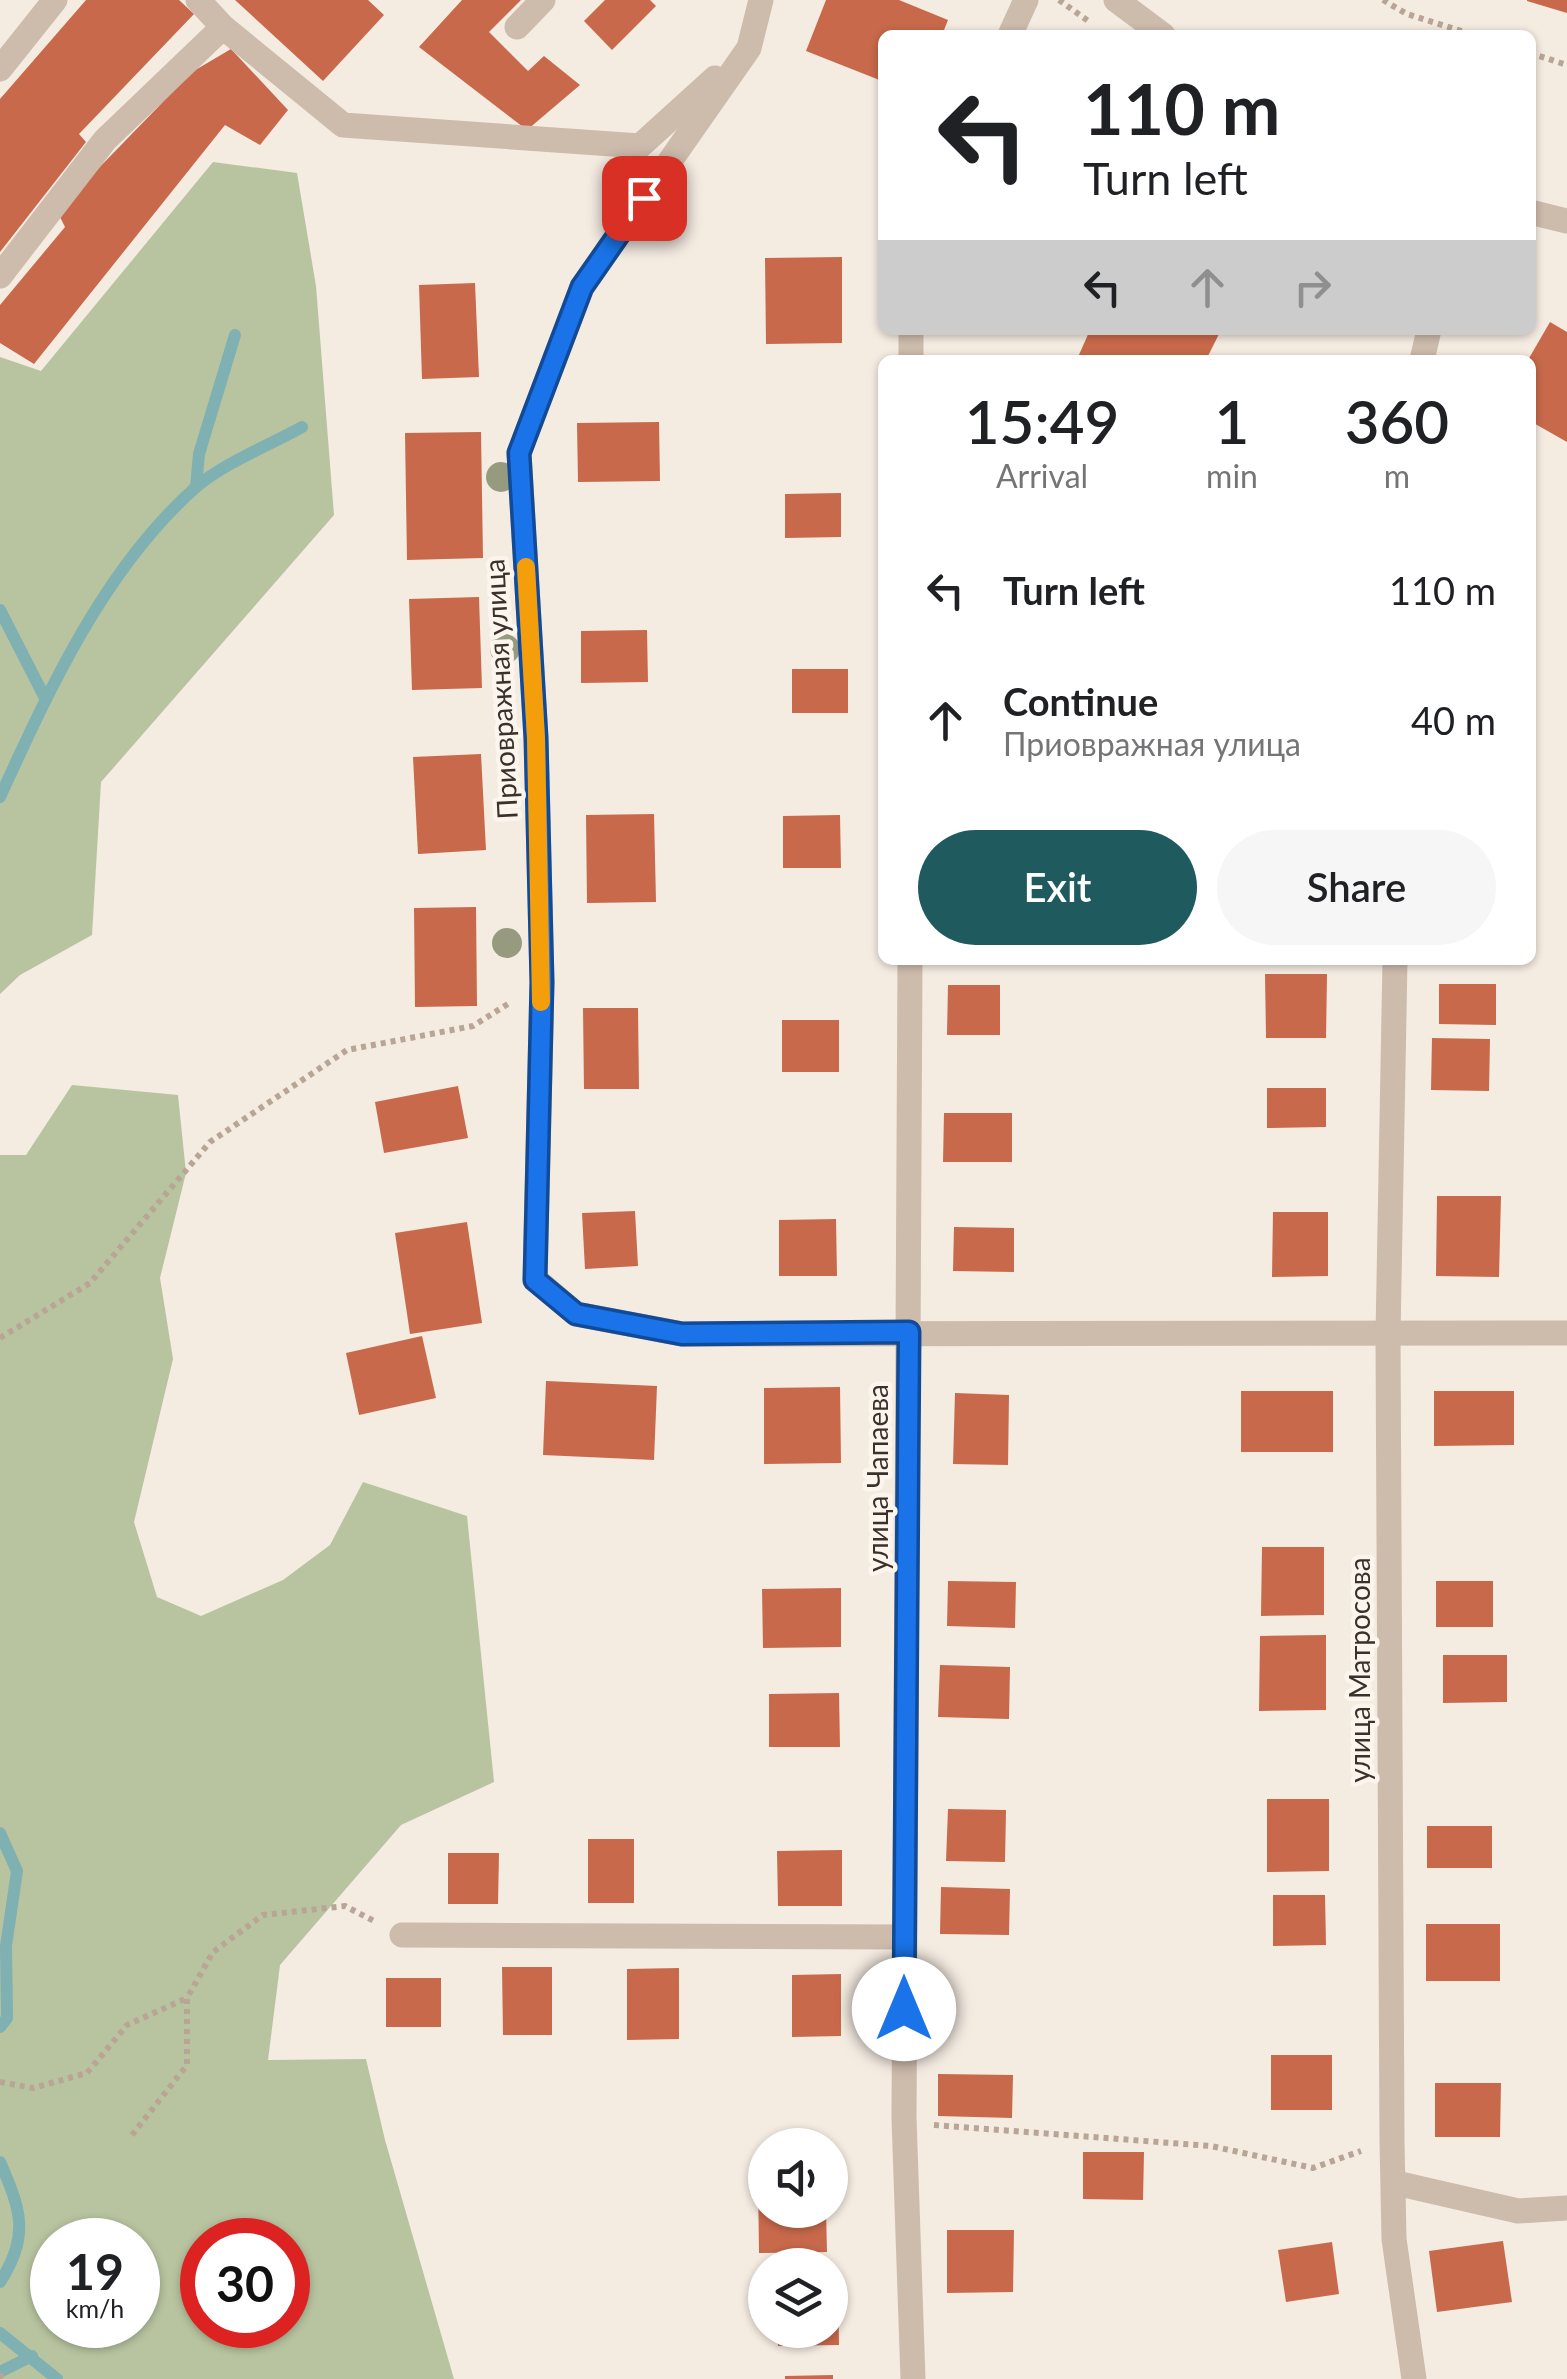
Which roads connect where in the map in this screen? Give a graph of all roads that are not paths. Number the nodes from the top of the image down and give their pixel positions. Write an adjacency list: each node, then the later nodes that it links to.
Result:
1 (55, 0): 12 (street)
2 (198, 0): 8 (street)
3 (543, 0): 7 (street)
4 (761, 0): 11 (street, Приовражная улица)
5 (1026, 0): 9 (street)
6 (1116, 0): 10 (street)
7 (517, 27)
8 (223, 28): 11 (street); 15 (street)
9 (1012, 30)
10 (1156, 30)
11 (749, 48): 18 (street, Приовражная улица)
12 (0, 70)
13 (1536, 213): 14 (street)
14 (1567, 221)
15 (0, 276)
16 (910, 965): 18 (street, улица Чапаева)
17 (1395, 965): 20 (street, улица Матросова)
18 (909, 1332): 20 (street); 22 (street, улица Чапаева)
19 (1567, 1333): 20 (street)
20 (1388, 1335): 23 (street, улица Матросова)
21 (402, 1935): 22 (street)
22 (904, 1937): 25 (street, улица Чапаева)
23 (1396, 2183): 24 (street); 26 (street, улица Матросова)
24 (1567, 2208)
25 (913, 2379)
26 (1414, 2379)

